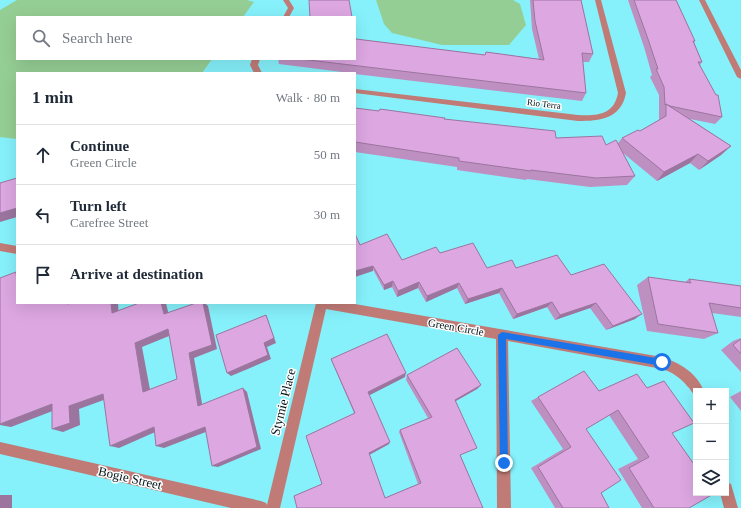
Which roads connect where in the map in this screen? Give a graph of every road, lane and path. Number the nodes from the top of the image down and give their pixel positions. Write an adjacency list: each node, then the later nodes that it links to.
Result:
1 (286, 0): 4 (street)
2 (598, 0): 9 (street, Rio Terra)
3 (702, 0): 6 (street)
4 (287, 16)
5 (256, 60): 7 (street)
6 (737, 63): 8 (street)
7 (258, 72)
8 (741, 77)
9 (356, 91)
10 (0, 247): 11 (street)
11 (16, 250)
12 (322, 304): 19 (street, Stymie Place)
13 (328, 304): 14 (street, Green Circle)
14 (502, 335): 15 (street, Green Circle); 20 (street)
15 (696, 388)
16 (0, 448): 18 (street, Bogie Street)
17 (728, 496): 21 (street)
18 (261, 508)
19 (273, 508)
20 (504, 508)
21 (731, 508)

